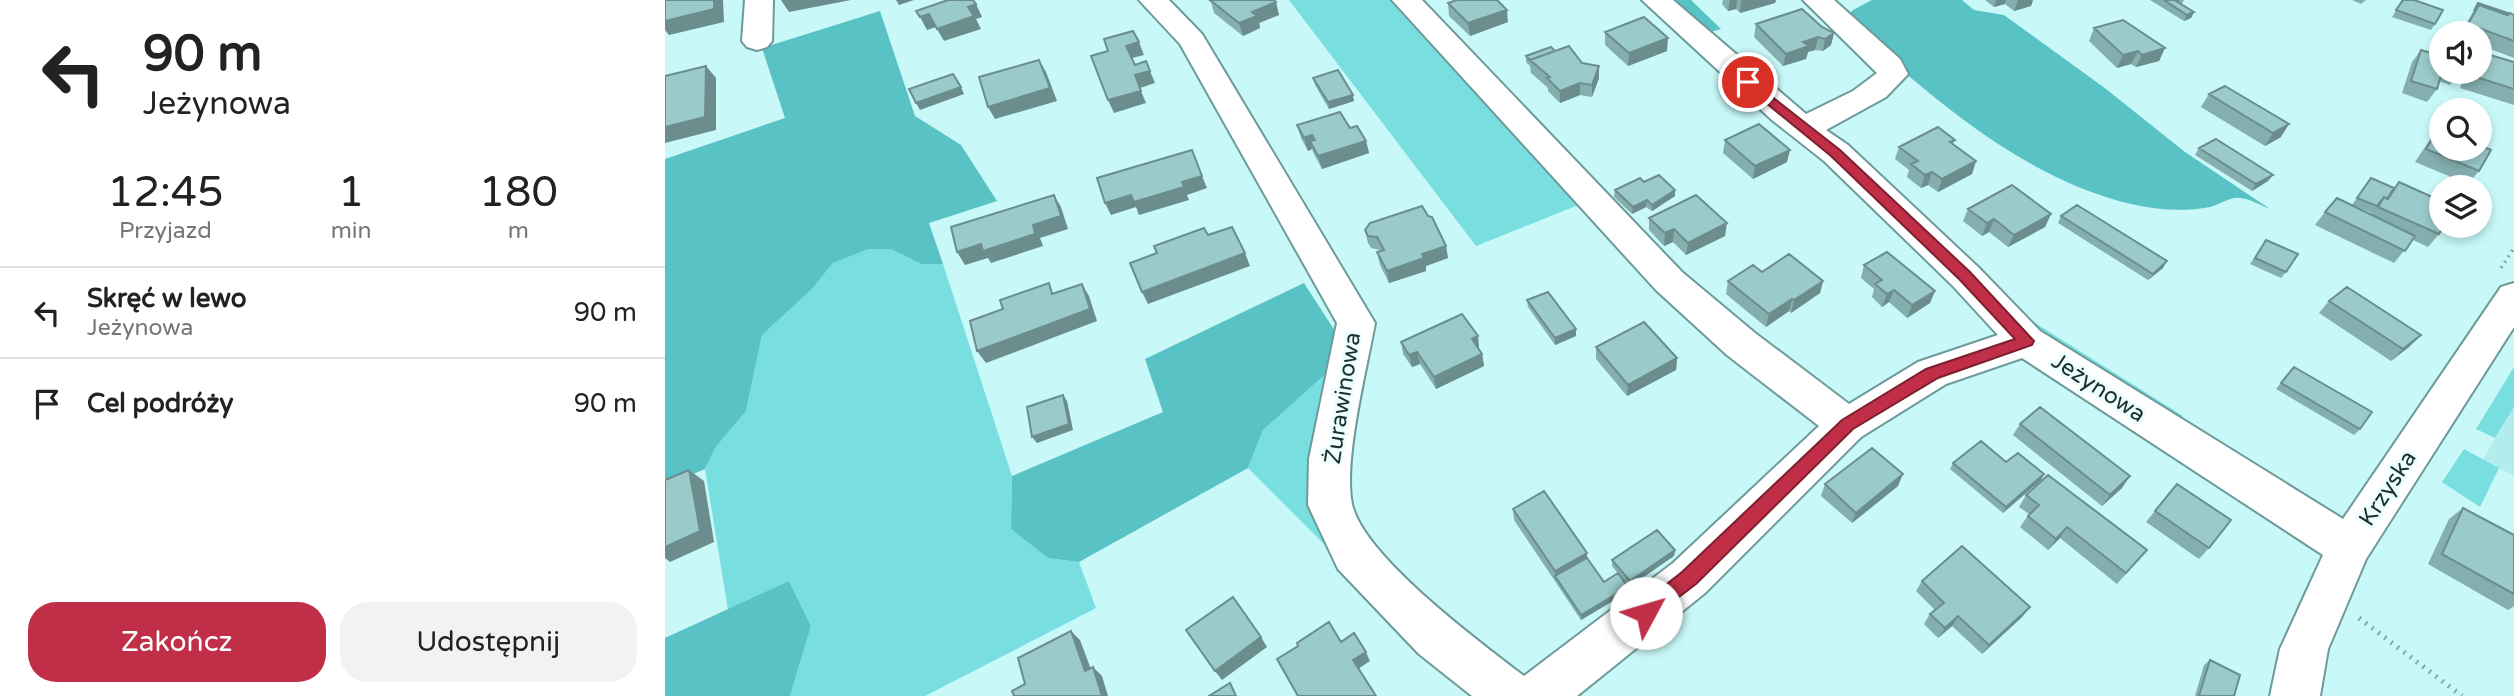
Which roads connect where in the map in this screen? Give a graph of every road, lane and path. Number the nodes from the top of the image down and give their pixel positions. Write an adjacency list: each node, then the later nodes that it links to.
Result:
1 (759, 0): 6 (street)
2 (1153, 0): 13 (street, Żurawinowa)
3 (1406, 0): 10 (street)
4 (1656, 0): 7 (street, Jeżynowa)
5 (1817, 0): 7 (street)
6 (757, 41)
7 (1805, 129): 9 (street, Jeżynowa)
8 (2514, 298): 11 (street, Krzyska)
9 (2027, 341): 10 (street); 11 (street, Jeżynowa)
10 (1847, 425): 14 (street)
11 (2349, 547): 12 (street, Krzyska)
12 (2327, 593): 15 (street, Krzyska); 16 (path)
13 (1511, 696)
14 (1538, 696)
15 (2295, 696)
16 (2462, 696)

